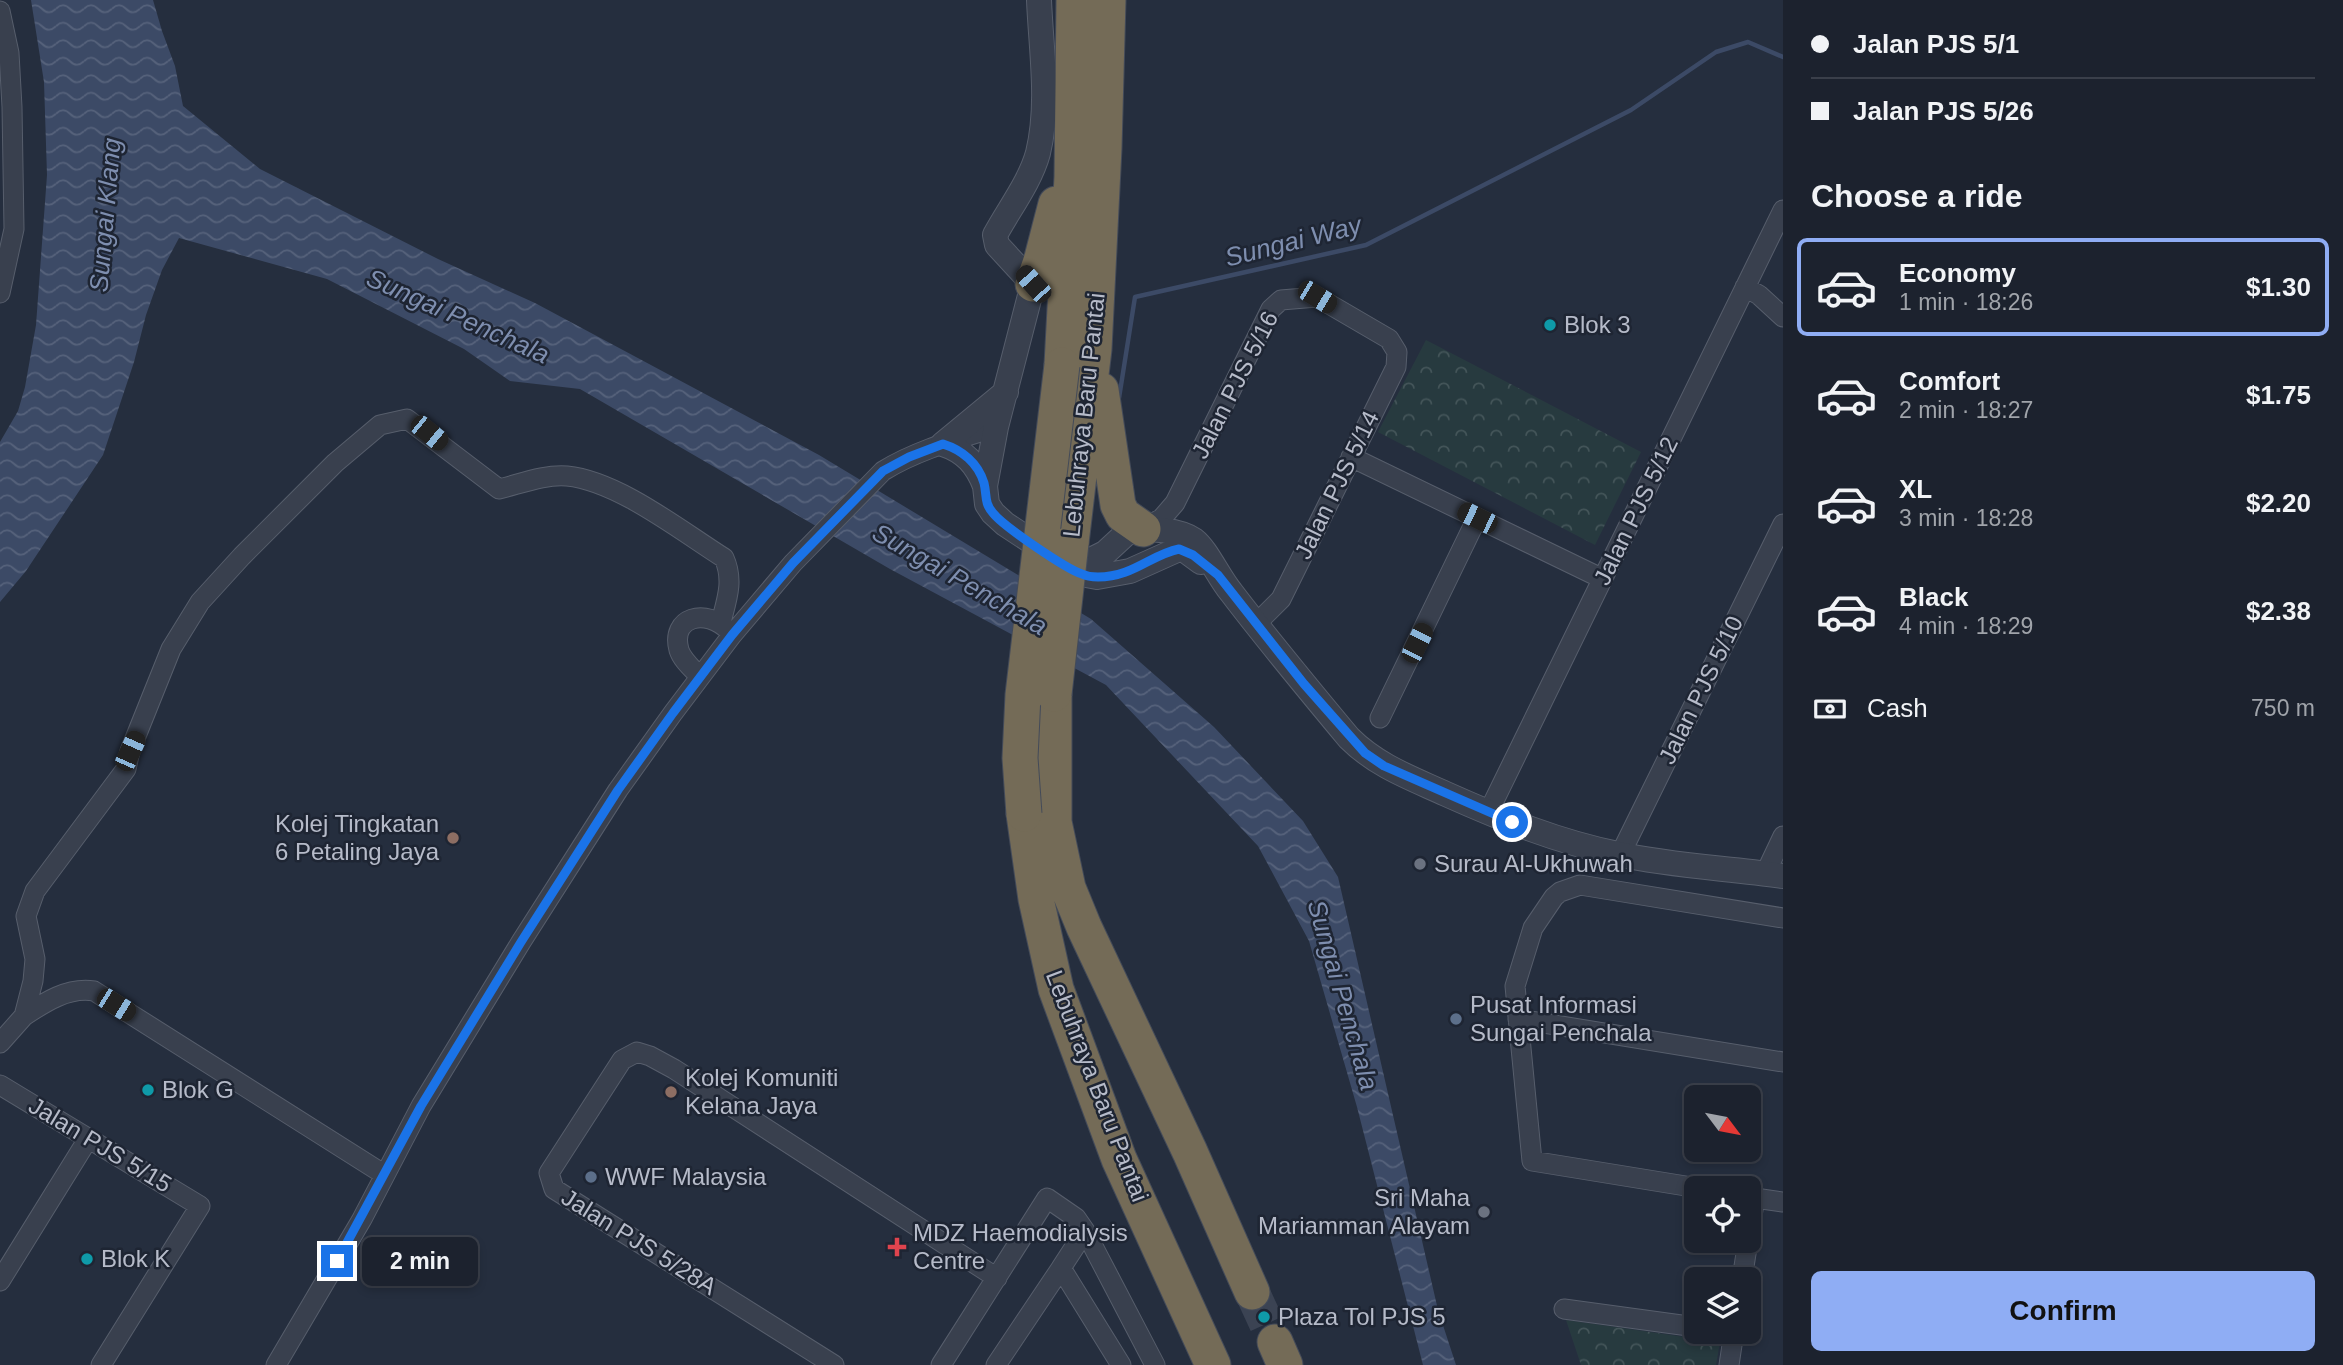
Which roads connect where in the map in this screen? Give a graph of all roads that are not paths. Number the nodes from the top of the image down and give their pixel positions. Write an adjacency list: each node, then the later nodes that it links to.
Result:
1 (1039, 0): 7 (street)
2 (1073, 0): 5 (highway, Lebuhraya Baru Pantai)
3 (1108, 0): 13 (highway, Lebuhraya Baru Pantai)
4 (0, 10): 9 (street)
5 (1072, 177): 7 (highway); 62 (highway, Lebuhraya Baru Pantai, bridge)
6 (1783, 210): 8 (street, Jalan PJS 5/12)
7 (1033, 284): 12 (street)
8 (1745, 287): 10 (street); 26 (street, Jalan PJS 5/12)
9 (0, 293)
10 (1783, 317)
11 (1389, 339): 16 (street, Jalan PJS 5/14); 18 (street, Jalan PJS 5/16)
12 (1007, 392): 14 (street); 15 (street)
13 (1096, 399): 21 (highway); 50 (highway, Lebuhraya Baru Pantai, bridge)
14 (996, 427): 15 (street); 17 (street)
15 (943, 444): 17 (street); 28 (street)
16 (1351, 457): 19 (street); 27 (street, Jalan PJS 5/14)
17 (985, 486): 23 (street)
18 (1175, 503): 21 (street, Jalan PJS 5/16); 22 (street)
19 (1477, 518): 26 (street); 30 (street)
20 (1783, 524): 33 (street, Jalan PJS 5/10)
21 (1143, 529): 22 (street); 23 (street); 24 (street)
22 (1191, 538): 25 (street)
23 (1065, 564): 24 (street)
24 (1140, 567): 25 (street)
25 (1218, 575): 27 (street)
26 (1603, 579): 31 (street, Jalan PJS 5/12)
27 (1255, 625): 31 (street)
28 (726, 629): 29 (street); 29 (street); 36 (street)
29 (700, 677): 42 (street)
30 (1380, 718)
31 (1488, 813): 33 (street)
32 (1783, 836): 34 (street)
33 (1620, 855): 34 (street)
34 (1774, 875)
35 (1783, 918): 37 (street)
36 (24, 1016): 38 (street); 42 (street)
37 (1518, 1019): 39 (street); 43 (street)
38 (0, 1043)
39 (1783, 1062)
40 (0, 1085): 41 (street, Jalan PJS 5/15)
41 (88, 1139): 49 (street); 55 (street, Jalan PJS 5/15)
42 (385, 1175): 56 (street)
43 (1684, 1186)
44 (1761, 1199): 45 (street)
45 (1783, 1202)
46 (1085, 1231): 47 (street); 48 (street); 53 (street)
47 (1061, 1268): 59 (street); 60 (street)
48 (997, 1278): 57 (street, Jalan PJS 5/28A); 58 (street)
49 (0, 1281)
50 (1252, 1292)
51 (1564, 1309): 52 (street)
52 (1684, 1325)
53 (1141, 1339): 60 (street); 61 (street)
54 (1731, 1344): 63 (street)
55 (101, 1365)
56 (276, 1365)
57 (834, 1365)
58 (941, 1365)
59 (996, 1365)
60 (1123, 1365)
61 (1155, 1365)
62 (1213, 1365)
63 (1728, 1365)

